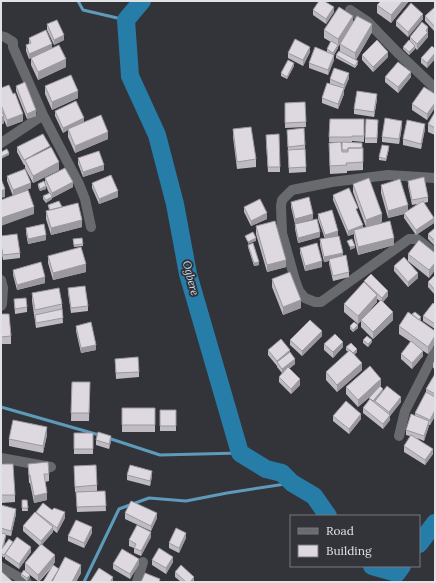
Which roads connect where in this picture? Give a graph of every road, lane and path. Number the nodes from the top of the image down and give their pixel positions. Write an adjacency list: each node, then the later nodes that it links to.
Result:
1 (350, 10): 3 (street)
2 (1, 36): 4 (street)
3 (435, 88)
4 (43, 115): 5 (street); 7 (street)
5 (1, 143)
6 (435, 178): 8 (street)
7 (91, 227)
8 (435, 254)
9 (1, 280): 10 (street)
10 (1, 306)
11 (435, 352): 12 (street)
12 (399, 436)
13 (1, 458): 14 (street)
14 (51, 467)
15 (143, 562): 18 (street)
16 (1, 567): 17 (street)
17 (27, 582)
18 (138, 582)

